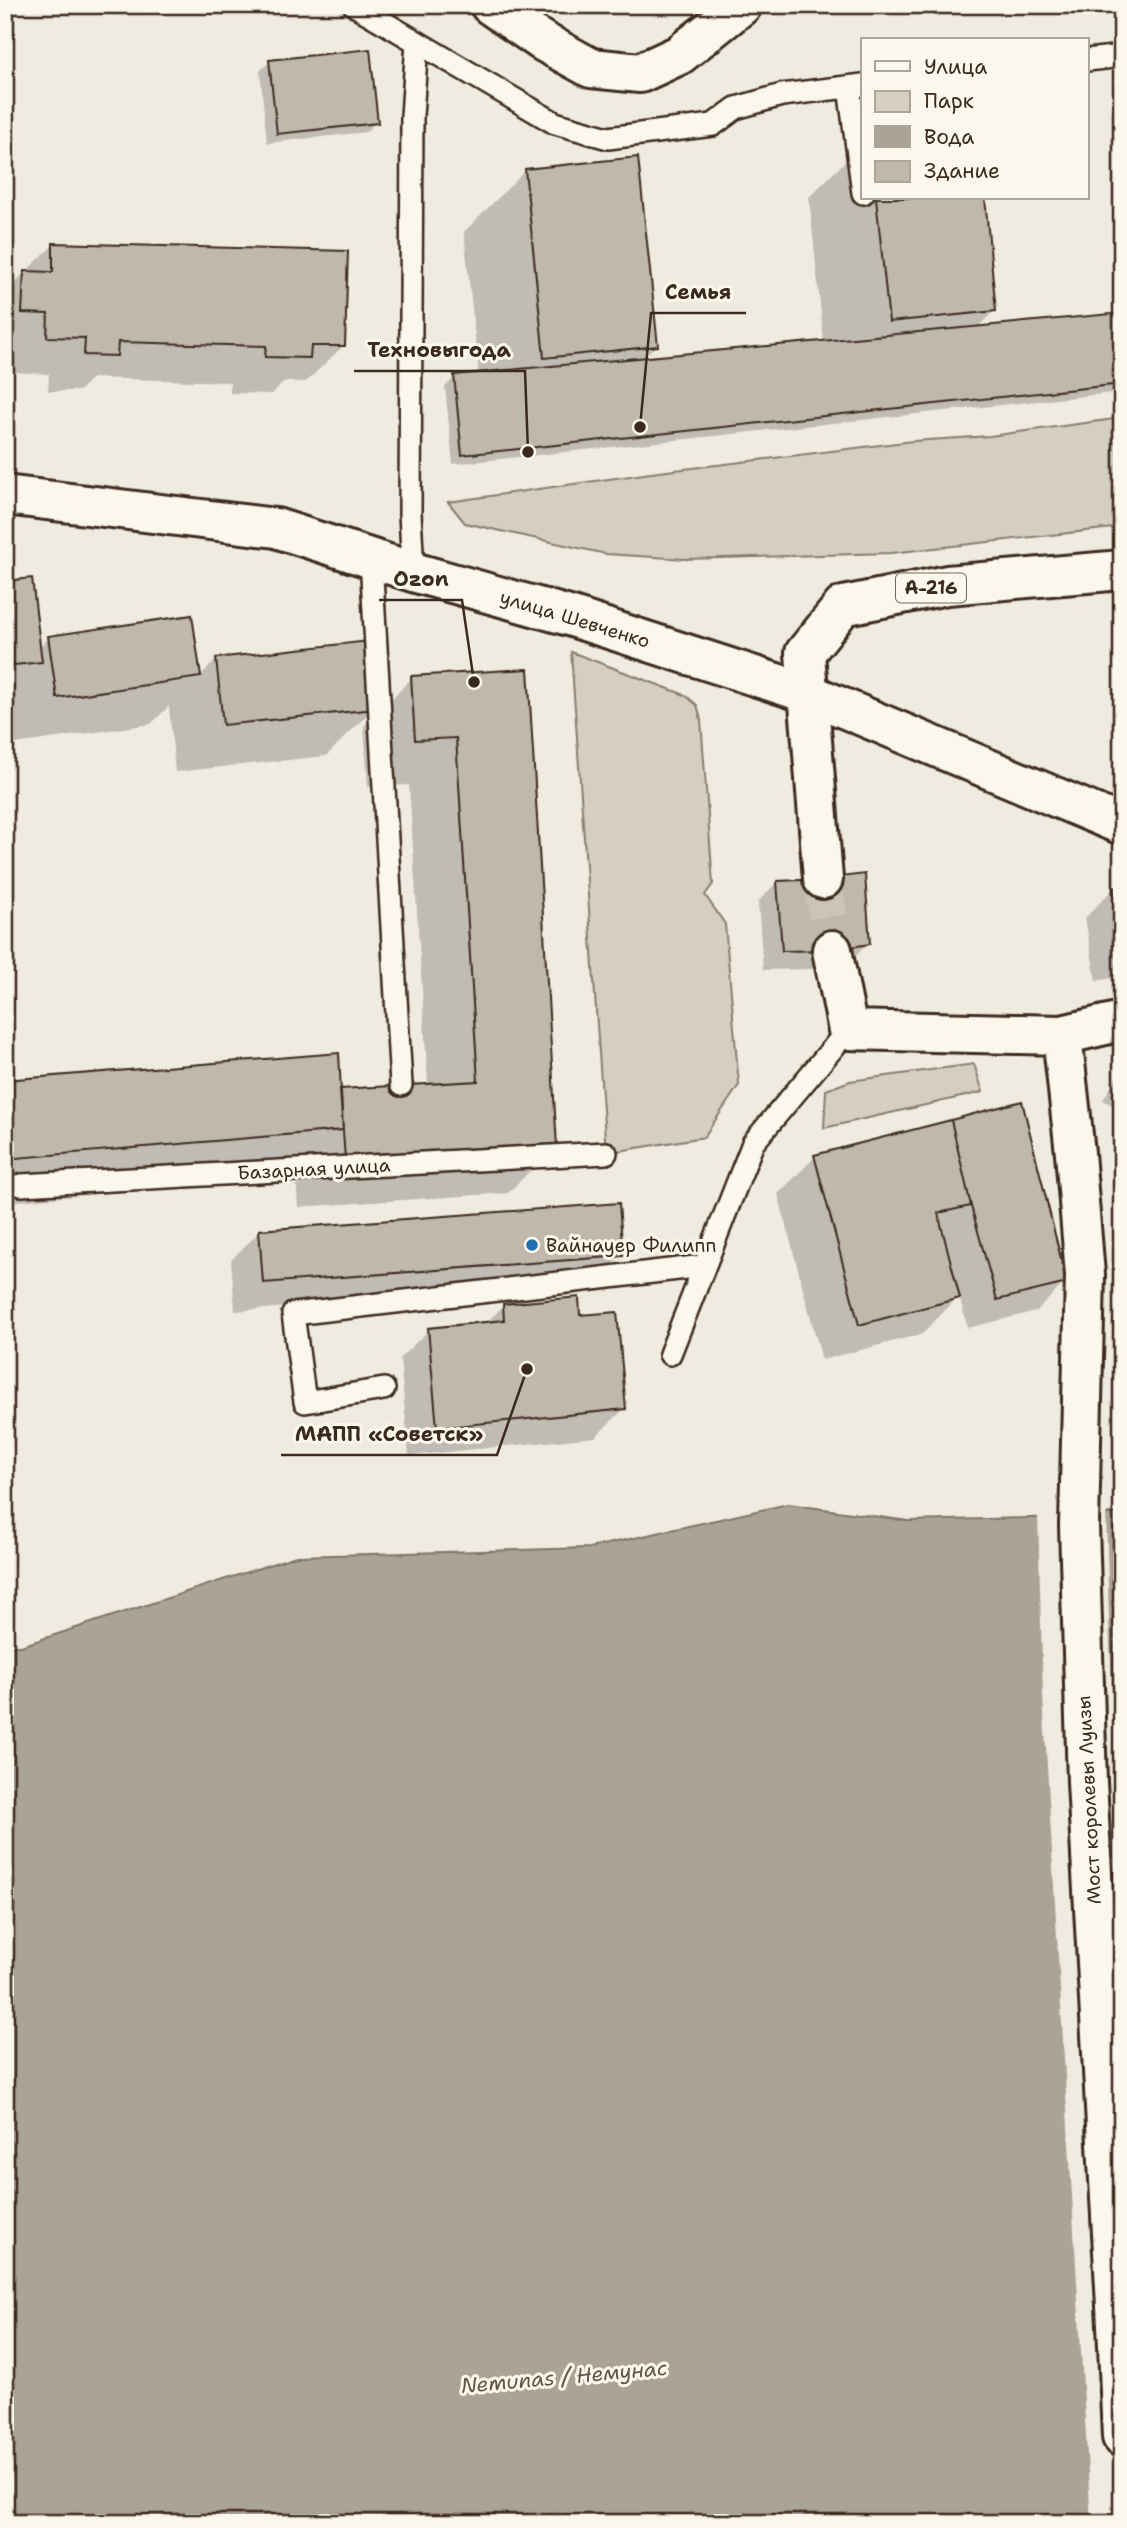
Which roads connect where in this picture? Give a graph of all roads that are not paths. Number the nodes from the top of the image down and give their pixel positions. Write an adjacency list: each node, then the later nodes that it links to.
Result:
1 (354, 5): 4 (lane)
2 (489, 5): 3 (main road)
3 (728, 16)
4 (417, 42): 7 (lane); 12 (lane)
5 (1122, 56): 6 (lane)
6 (1088, 60)
7 (856, 86): 8 (lane)
8 (861, 158)
9 (5, 495): 10 (main road, улица Шевченко)
10 (371, 559): 12 (main road, улица Шевченко); 20 (lane)
11 (1122, 570): 13 (main road, А-216)
12 (413, 572): 13 (main road, улица Шевченко)
13 (810, 694): 14 (main road, улица Шевченко); 15 (main road, А-216)
14 (1122, 825)
15 (823, 879)
16 (832, 950): 18 (main road)
17 (1122, 1021): 19 (main road)
18 (848, 1030): 19 (main road); 23 (lane)
19 (1062, 1035): 26 (main road, Мост королевы Луизы)
20 (401, 1085)
21 (607, 1153): 22 (lane, Базарная улица)
22 (21, 1185)
23 (704, 1266): 24 (lane); 25 (lane)
24 (670, 1354)
25 (384, 1389)
26 (1122, 2437)

